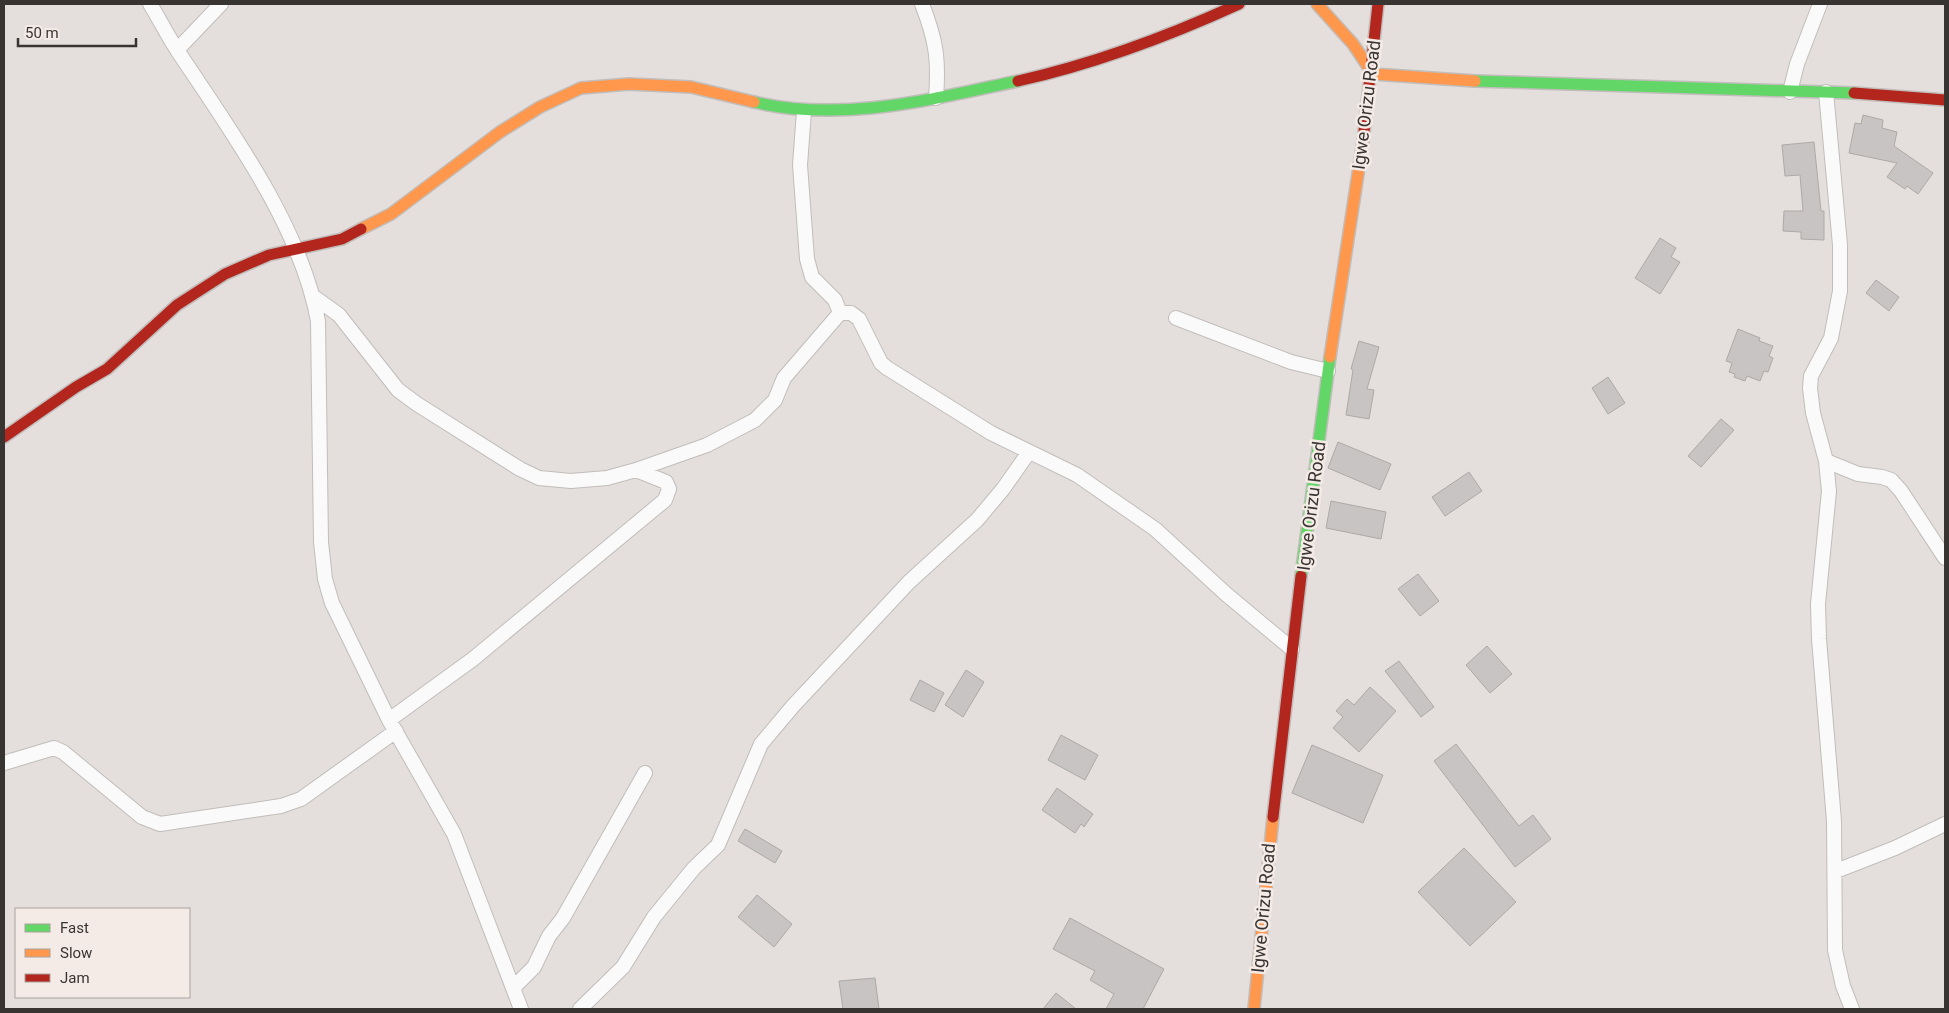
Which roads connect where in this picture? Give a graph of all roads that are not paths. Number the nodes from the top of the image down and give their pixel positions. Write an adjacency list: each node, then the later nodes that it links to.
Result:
1 (150, 4): 8 (street)
2 (221, 4): 8 (street)
3 (922, 4): 12 (street)
4 (1239, 4): 12 (street)
5 (1317, 4): 9 (street)
6 (1378, 4): 9 (street, Igwe Orizu Road)
7 (1820, 4): 10 (street)
8 (177, 50): 15 (street)
9 (1373, 74): 10 (street); 19 (street, Igwe Orizu Road)
10 (1790, 92): 11 (street)
11 (1826, 92): 13 (street); 22 (street)
12 (936, 98): 14 (street)
13 (1945, 100)
14 (804, 111): 15 (street); 17 (street)
15 (295, 248): 16 (street); 20 (street)
16 (314, 297): 23 (street); 26 (street)
17 (840, 313): 21 (street); 23 (street)
18 (1176, 318): 19 (street)
19 (1328, 371): 25 (street, Igwe Orizu Road)
20 (4, 437)
21 (1029, 452): 25 (street); 33 (street)
22 (1826, 461): 24 (street); 30 (street)
23 (636, 470): 26 (street)
24 (1945, 558)
25 (1292, 649): 34 (street, Igwe Orizu Road)
26 (393, 725): 27 (street); 31 (street)
27 (4, 763)
28 (645, 773): 31 (street)
29 (1945, 824): 30 (street)
30 (1836, 871): 35 (street)
31 (514, 987): 32 (street)
32 (521, 1009)
33 (580, 1009)
34 (1254, 1009)
35 (1852, 1009)

